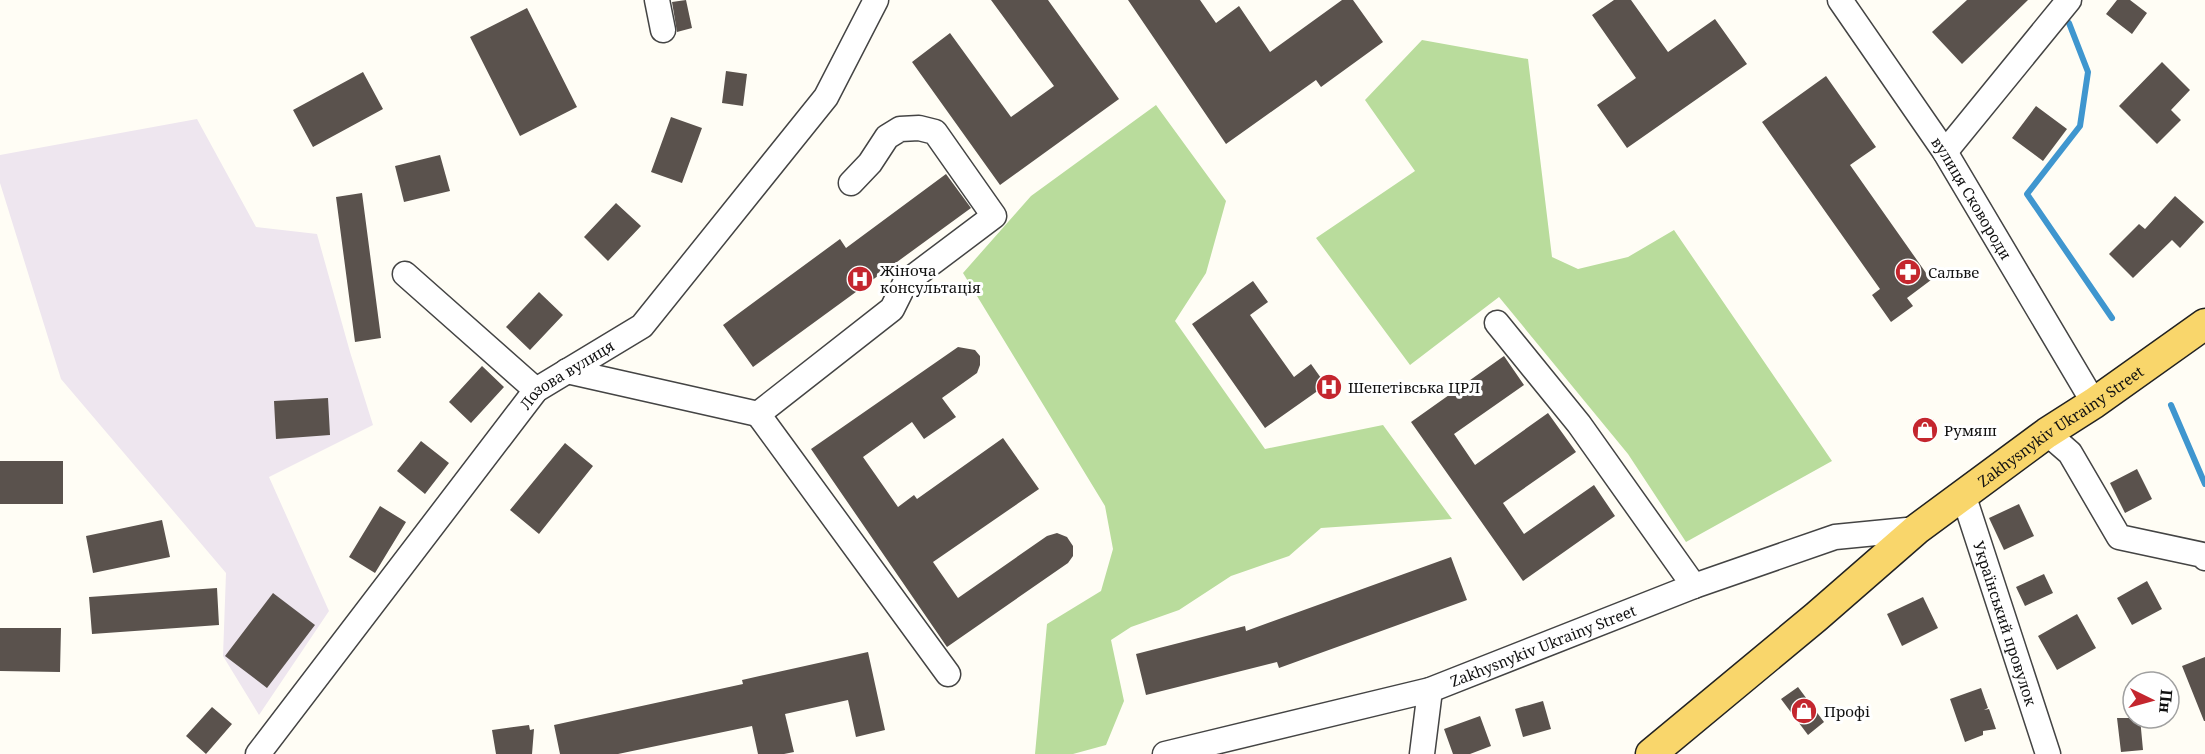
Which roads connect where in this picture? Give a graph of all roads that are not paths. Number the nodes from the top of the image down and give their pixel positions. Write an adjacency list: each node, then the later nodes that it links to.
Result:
1 (657, 0): 5 (street)
2 (876, 0): 11 (street, Лозова вулиця)
3 (1840, 0): 6 (street, вулиця Сковороди)
4 (2069, 0): 6 (street)
5 (663, 30)
6 (1946, 152): 13 (street, вулиця Сковороди)
7 (851, 183): 14 (street)
8 (405, 274): 12 (street)
9 (1497, 322): 19 (street)
10 (2205, 324): 13 (main road, Zakhysnykiv Ukrainy Street)
11 (567, 371): 12 (street, Лозова вулиця); 14 (street)
12 (536, 390): 22 (street, Лозова вулиця)
13 (2094, 403): 15 (main road, Zakhysnykiv Ukrainy Street)
14 (758, 414): 20 (street)
15 (2047, 433): 16 (main road, Zakhysnykiv Ukrainy Street); 18 (street)
16 (1964, 494): 17 (main road, Zakhysnykiv Ukrainy Street); 26 (street, Український провулок)
17 (1917, 529): 19 (street, Zakhysnykiv Ukrainy Street); 25 (main road, Zakhysnykiv Ukrainy Street)
18 (2205, 558)
19 (1694, 586): 21 (street, Zakhysnykiv Ukrainy Street)
20 (948, 674)
21 (1430, 690): 23 (street, Zakhysnykiv Ukrainy Street); 24 (street)
22 (258, 754)
23 (1165, 754)
24 (1422, 754)
25 (1650, 754)
26 (2048, 754)

